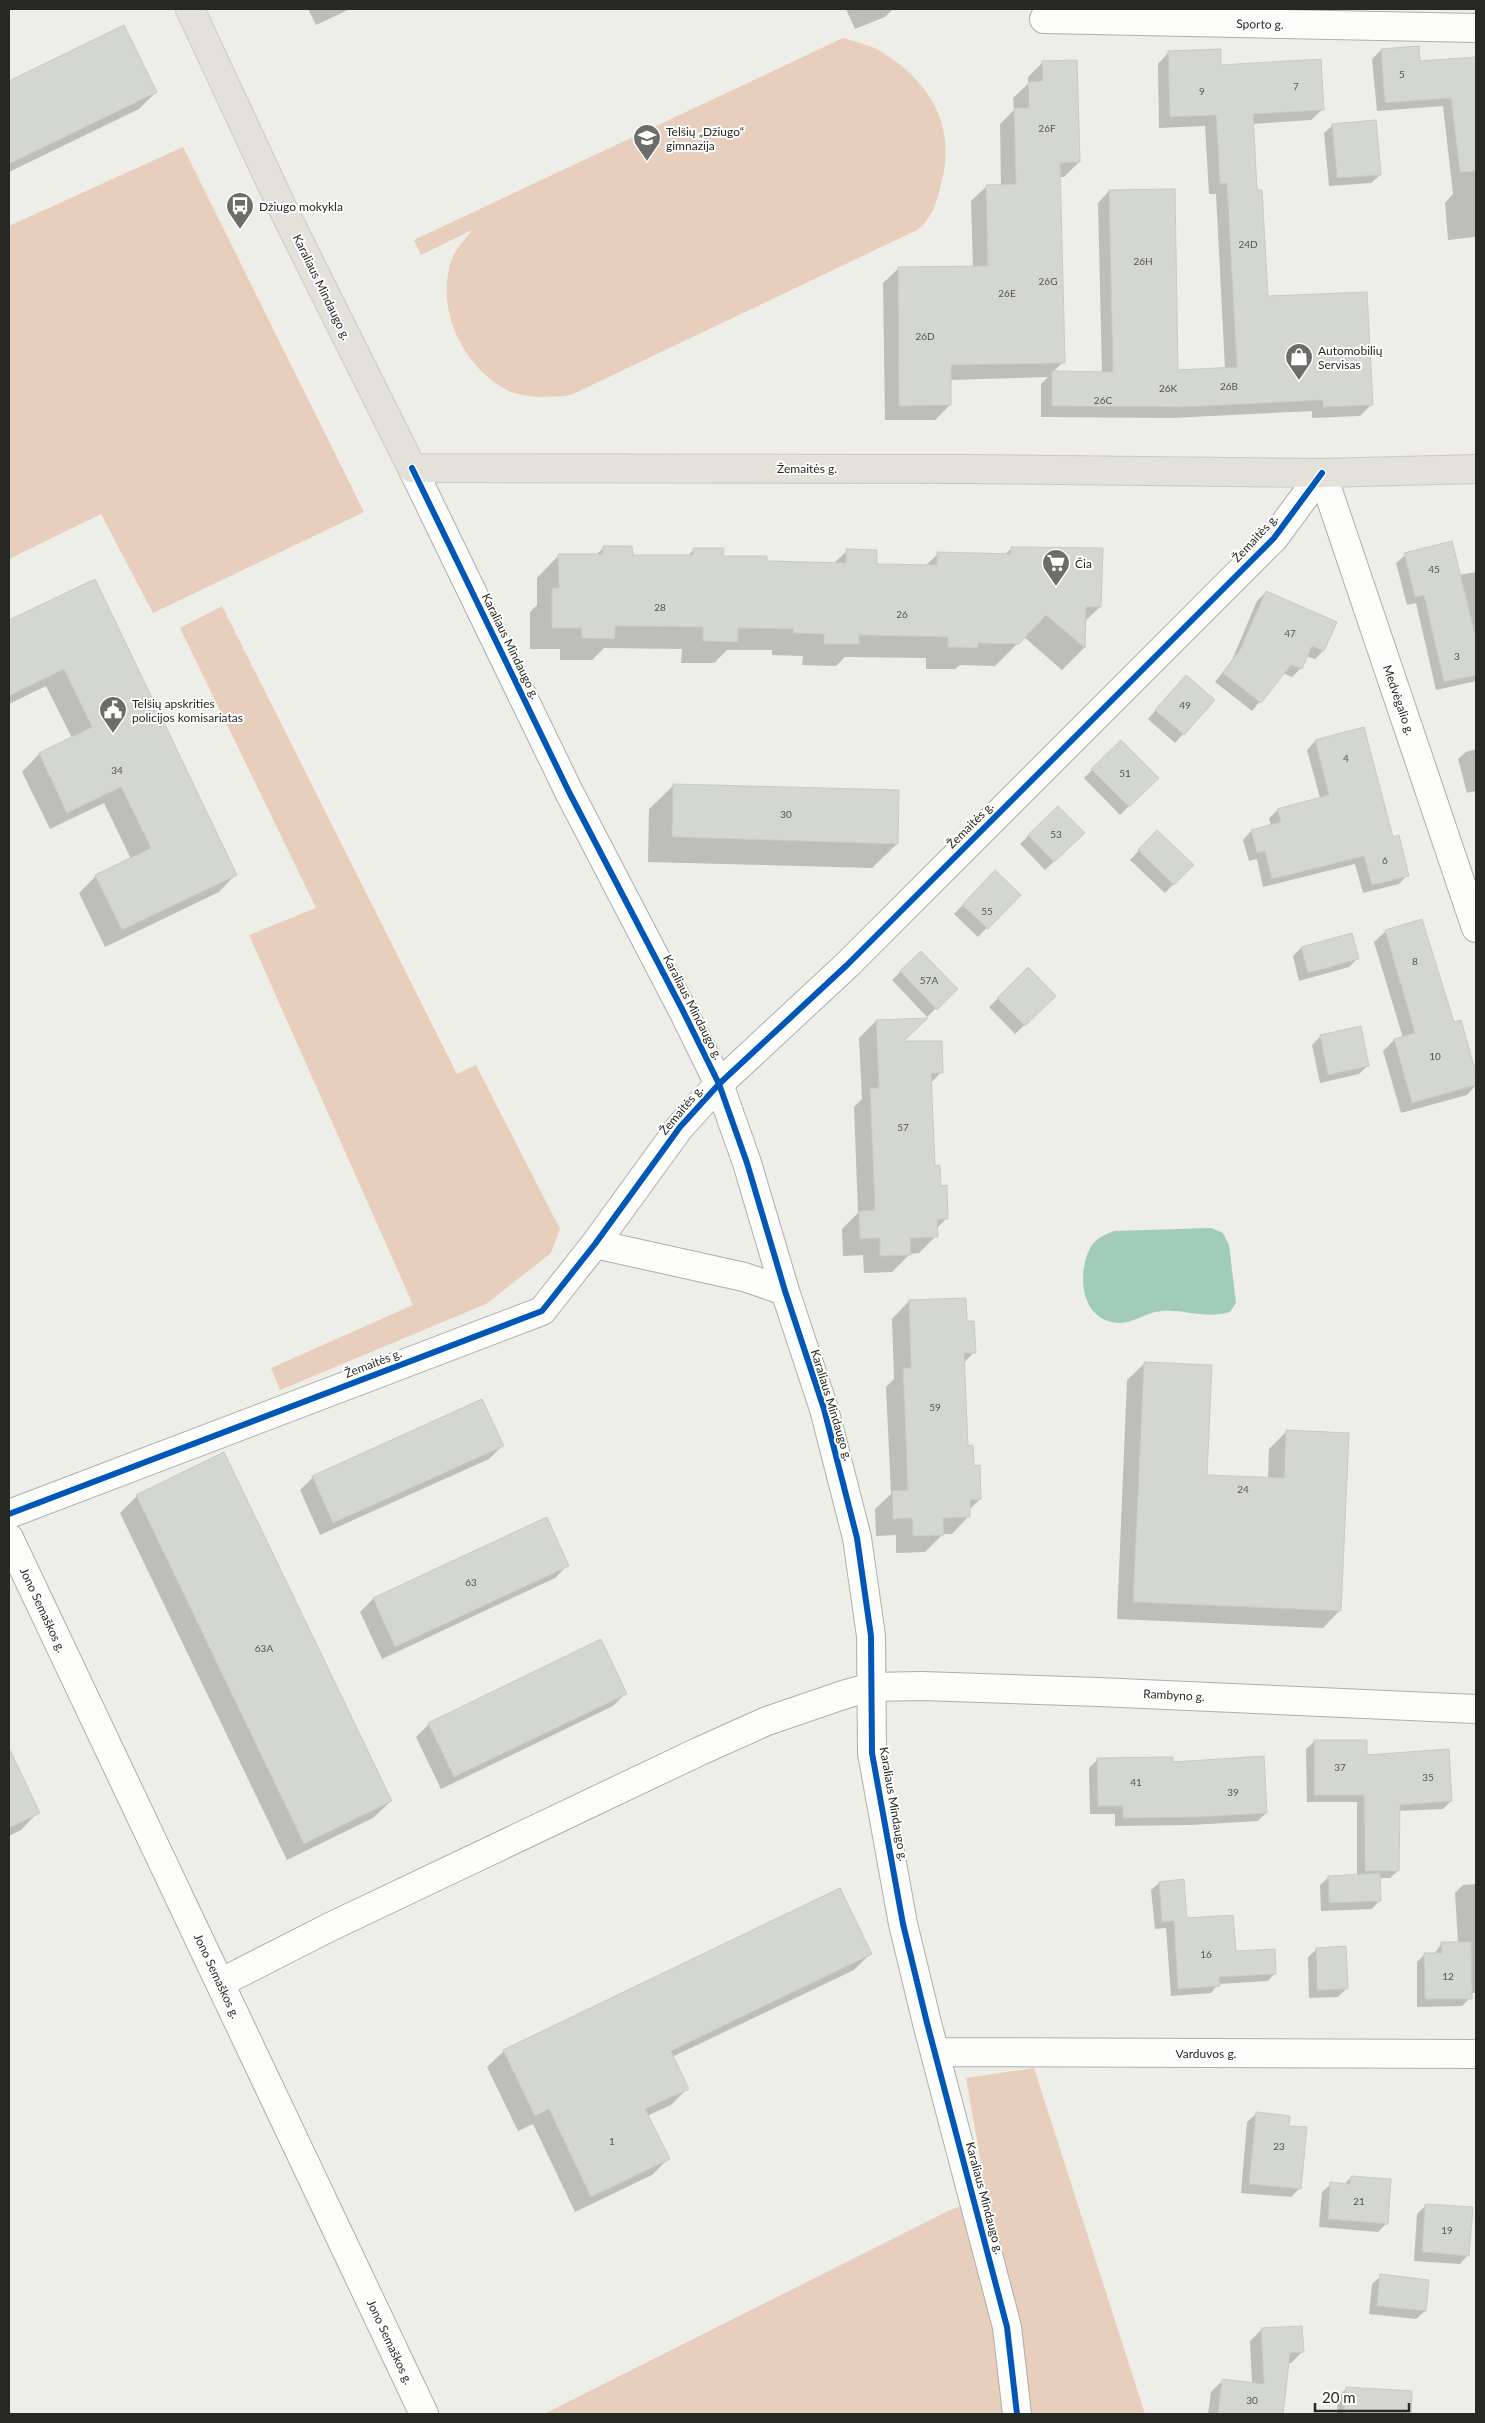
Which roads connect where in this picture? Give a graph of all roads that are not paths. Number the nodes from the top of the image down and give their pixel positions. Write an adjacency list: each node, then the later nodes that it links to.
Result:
1 (190, 9): 4 (main road, Karaliaus Mindaugo g.)
2 (1044, 19): 3 (street, Sporto g.)
3 (1476, 28)
4 (412, 468): 6 (main road, Žemaitės g.); 8 (street, Karaliaus Mindaugo g.)
5 (1476, 469): 6 (main road, Žemaitės g.)
6 (1322, 473): 7 (street, Medvėgalio g.); 8 (street, Žemaitės g.)
7 (1476, 928)
8 (719, 1084): 9 (street, Žemaitės g.); 10 (street, Karaliaus Mindaugo g.)
9 (595, 1244): 10 (street); 11 (street, Žemaitės g.)
10 (785, 1291): 13 (street, Karaliaus Mindaugo g.)
11 (9, 1514)
12 (9, 1538): 15 (street, Jono Semaškos g.)
13 (872, 1687): 14 (street, Rambyno g.); 15 (street, Rambyno g.); 16 (street, Karaliaus Mindaugo g.)
14 (1476, 1709)
15 (220, 1983): 18 (street, Jono Semaškos g.)
16 (935, 2052): 17 (street, Varduvos g.); 19 (street, Karaliaus Mindaugo g.)
17 (1476, 2054)
18 (424, 2414)
19 (1017, 2414)

